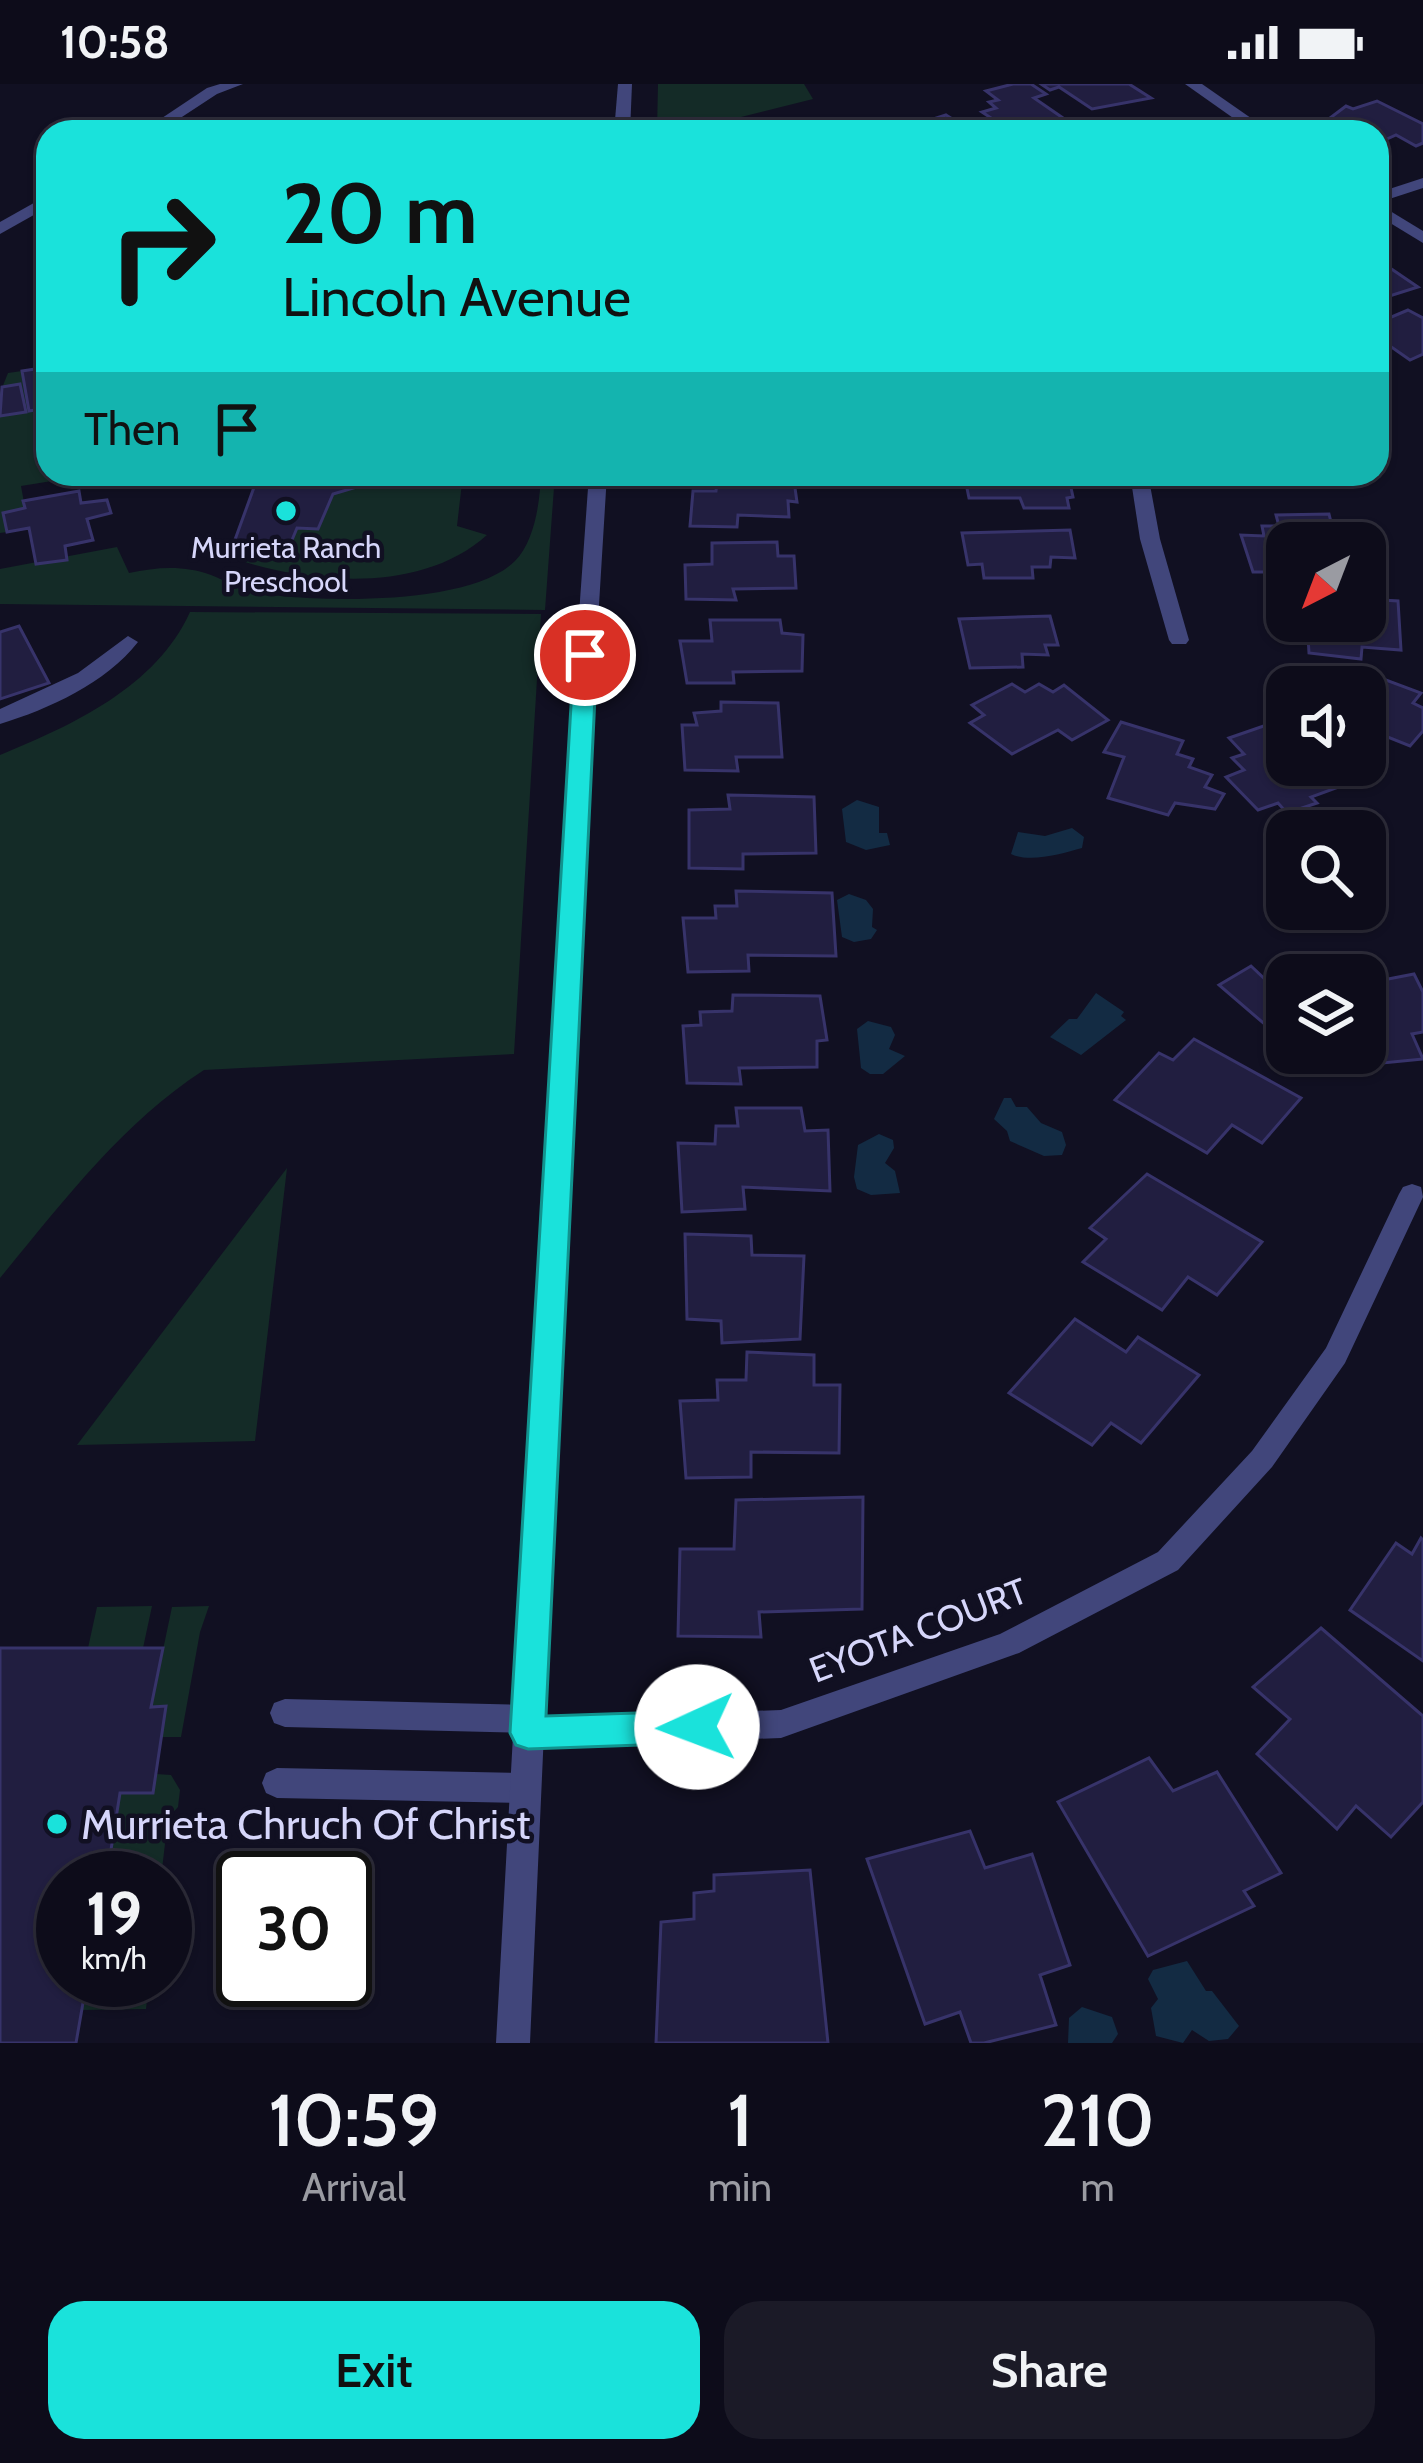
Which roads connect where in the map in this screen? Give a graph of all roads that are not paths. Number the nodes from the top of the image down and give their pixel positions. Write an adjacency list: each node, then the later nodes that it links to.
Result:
1 (236, 84): 4 (street)
2 (626, 84): 5 (street)
3 (1192, 84): 6 (street)
4 (167, 120)
5 (623, 120)
6 (1245, 120)
7 (1423, 183): 8 (street)
8 (1389, 194)
9 (36, 207): 11 (street)
10 (1389, 216): 12 (street)
11 (0, 229)
12 (1423, 238)
13 (597, 486): 20 (street)
14 (1141, 486): 15 (street)
15 (1179, 640)
16 (128, 642): 17 (street)
17 (0, 717)
18 (1412, 1194): 20 (street, EYOTA COURT)
19 (284, 1713): 20 (street, EYOTA COURT)
20 (528, 1726): 22 (street)
21 (277, 1783): 22 (street)
22 (525, 1788): 23 (street)
23 (513, 2043)

